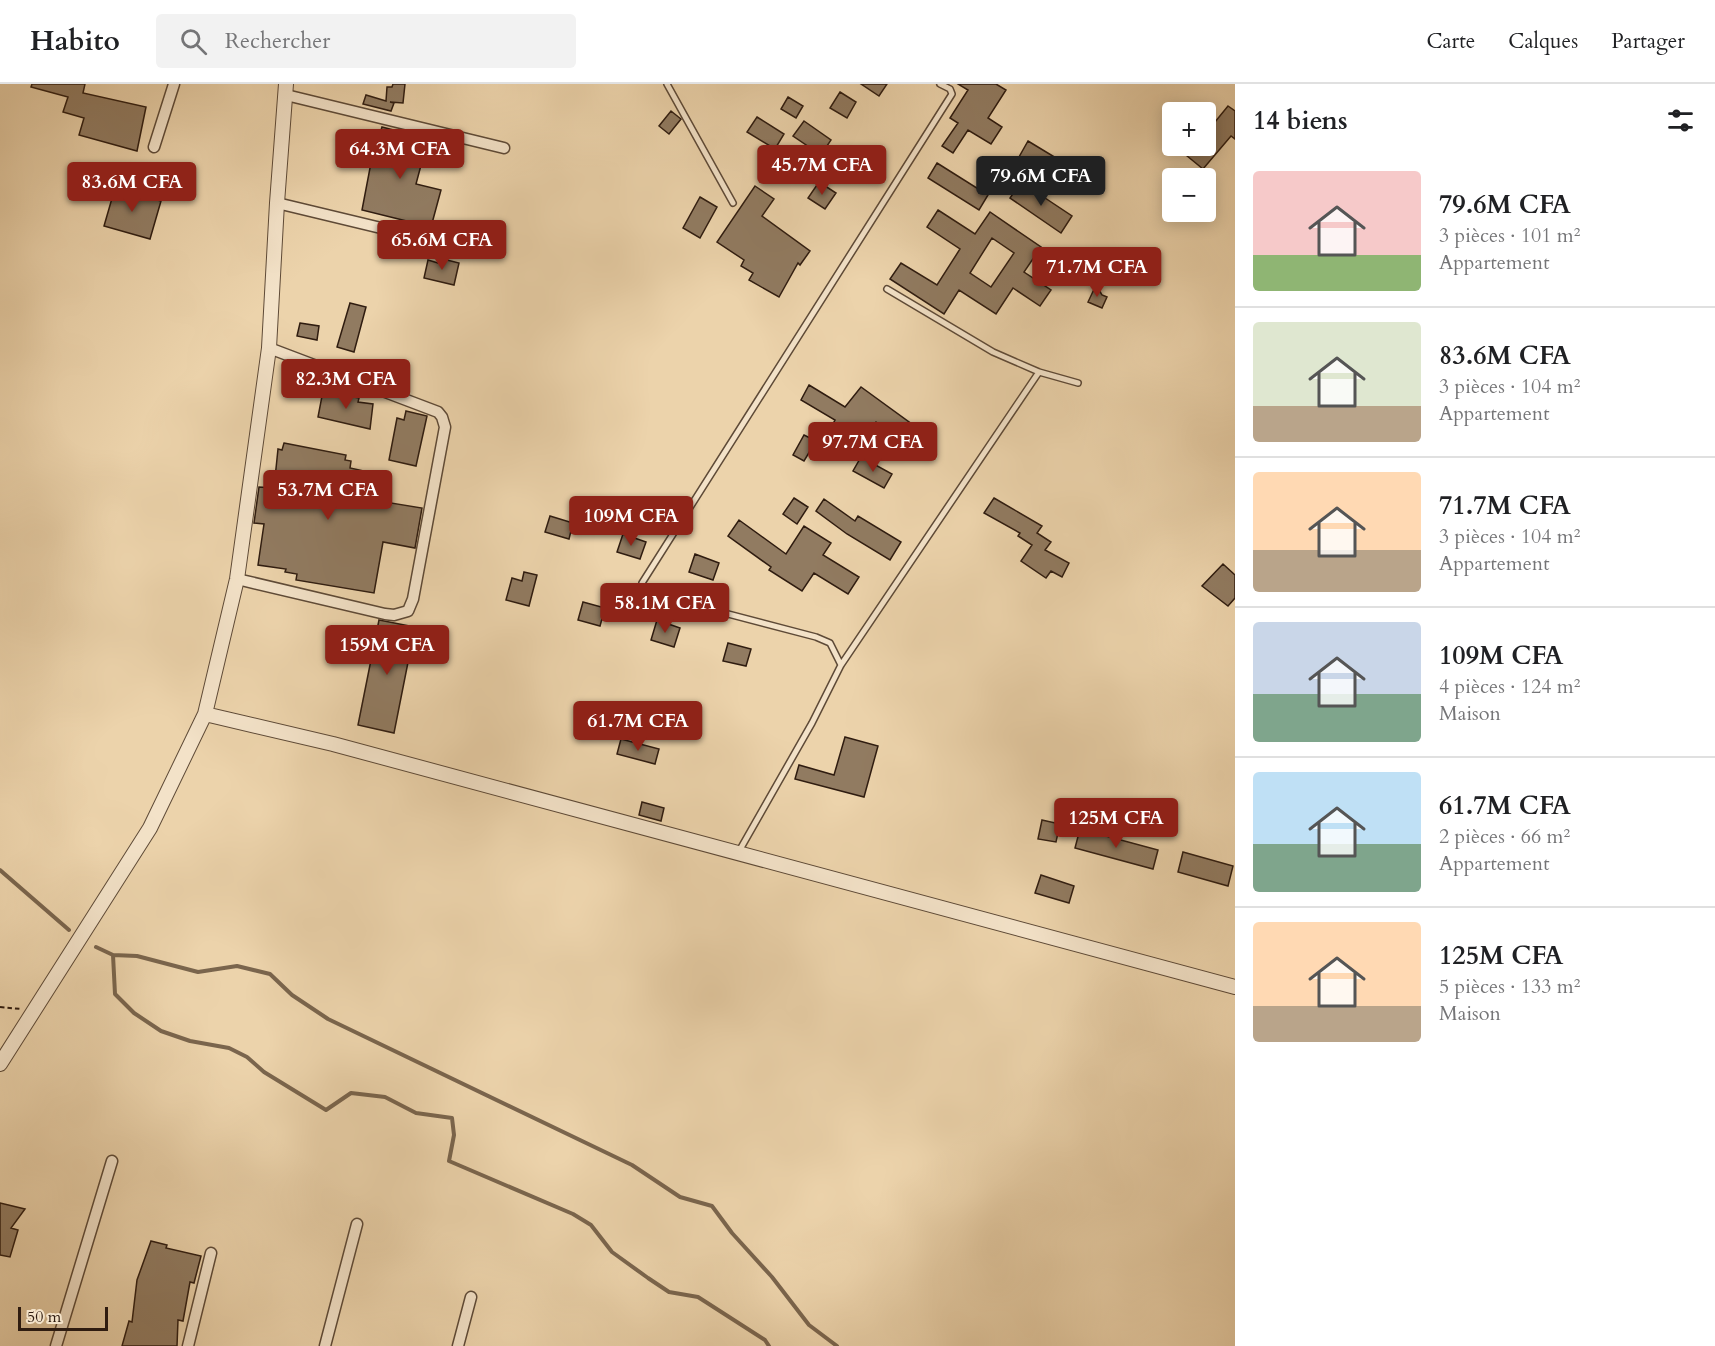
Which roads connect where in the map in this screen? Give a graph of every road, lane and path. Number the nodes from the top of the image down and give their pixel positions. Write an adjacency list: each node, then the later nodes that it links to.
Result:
1 (174, 84): 5 (street)
2 (667, 84): 7 (lane)
3 (940, 84): 15 (lane)
4 (286, 90): 6 (street); 8 (street)
5 (154, 147)
6 (504, 148)
7 (732, 203)
8 (276, 204): 9 (street); 11 (street)
9 (481, 252)
10 (886, 290): 12 (lane)
11 (269, 348): 14 (street); 14 (street)
12 (1039, 372): 13 (lane); 15 (lane)
13 (1078, 383)
14 (237, 579): 16 (street)
15 (841, 665): 17 (lane)
16 (205, 714): 17 (street); 20 (street)
17 (738, 854): 18 (street)
18 (1235, 987)
19 (0, 1007): 20 (path)
20 (35, 1011): 21 (street)
21 (0, 1064)
22 (112, 1161): 26 (street)
23 (357, 1224): 28 (street)
24 (211, 1253): 27 (street)
25 (471, 1297): 29 (street)
26 (56, 1346)
27 (188, 1346)
28 (326, 1346)
29 (458, 1346)

